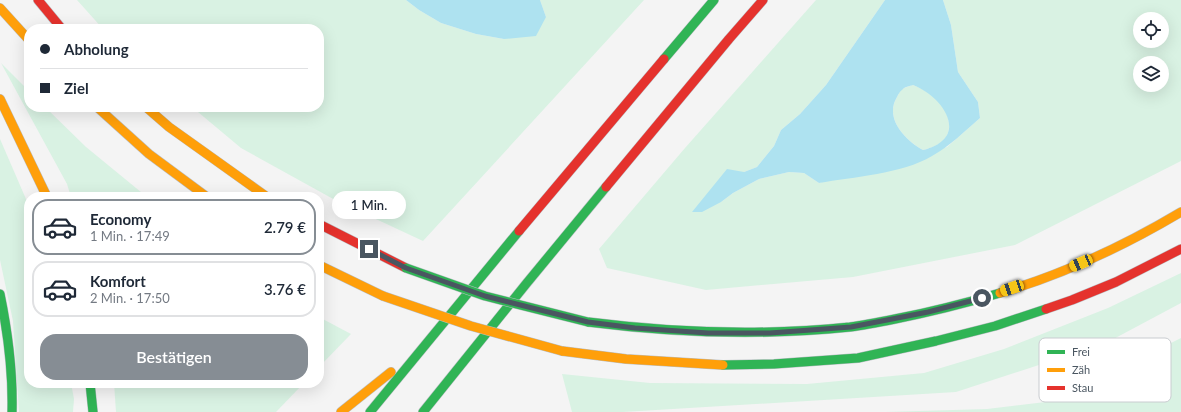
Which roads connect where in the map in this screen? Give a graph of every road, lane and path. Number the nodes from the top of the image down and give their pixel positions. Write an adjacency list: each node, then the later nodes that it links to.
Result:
1 (38, 0): 5 (highway)
2 (714, 0): 18 (highway)
3 (763, 0): 24 (highway)
4 (0, 8): 6 (highway)
5 (58, 24)
6 (24, 34)
7 (0, 99): 10 (highway)
8 (103, 112): 11 (highway)
9 (152, 112): 12 (highway)
10 (45, 192)
11 (200, 192)
12 (260, 192)
13 (1181, 212): 14 (highway, bridge)
14 (324, 227)
15 (1181, 248): 16 (highway, bridge)
16 (324, 267)
17 (0, 294): 20 (highway)
18 (425, 345): 22 (highway); 23 (highway)
19 (91, 388): 21 (highway)
20 (12, 412)
21 (93, 412)
22 (341, 412)
23 (370, 412)
24 (423, 412)

